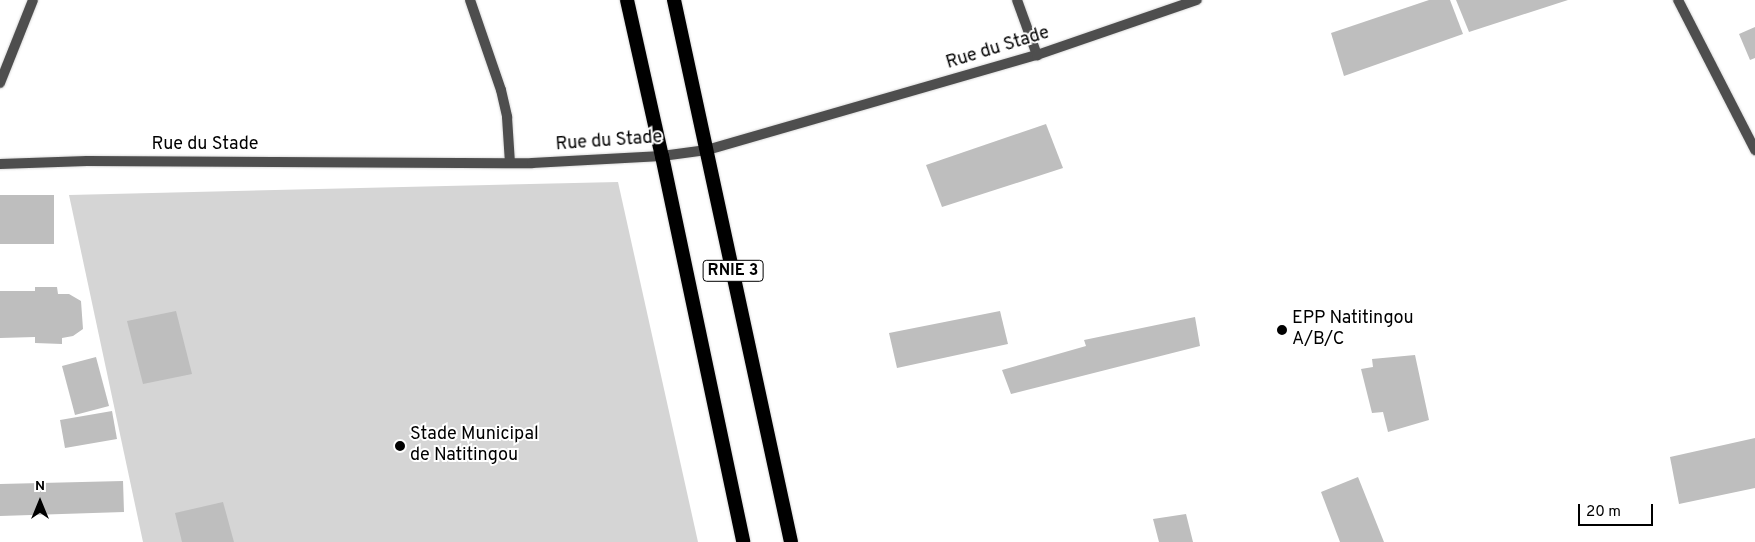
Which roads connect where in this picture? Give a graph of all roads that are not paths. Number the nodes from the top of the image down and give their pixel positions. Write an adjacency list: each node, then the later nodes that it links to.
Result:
1 (33, 0): 9 (street)
2 (470, 0): 13 (street)
3 (627, 0): 12 (highway, RNIE 3)
4 (674, 0): 10 (highway, RNIE 3)
5 (1017, 0): 8 (street)
6 (1197, 0): 8 (street, Rue du Stade)
7 (1678, 0): 11 (street)
8 (1037, 55): 10 (street, Rue du Stade)
9 (0, 83)
10 (707, 150): 12 (street, Rue du Stade); 16 (highway, RNIE 3)
11 (1755, 150)
12 (662, 156): 13 (street, Rue du Stade); 15 (highway, RNIE 3)
13 (510, 163): 14 (street, Rue du Stade)
14 (0, 164)
15 (743, 542)
16 (791, 542)

